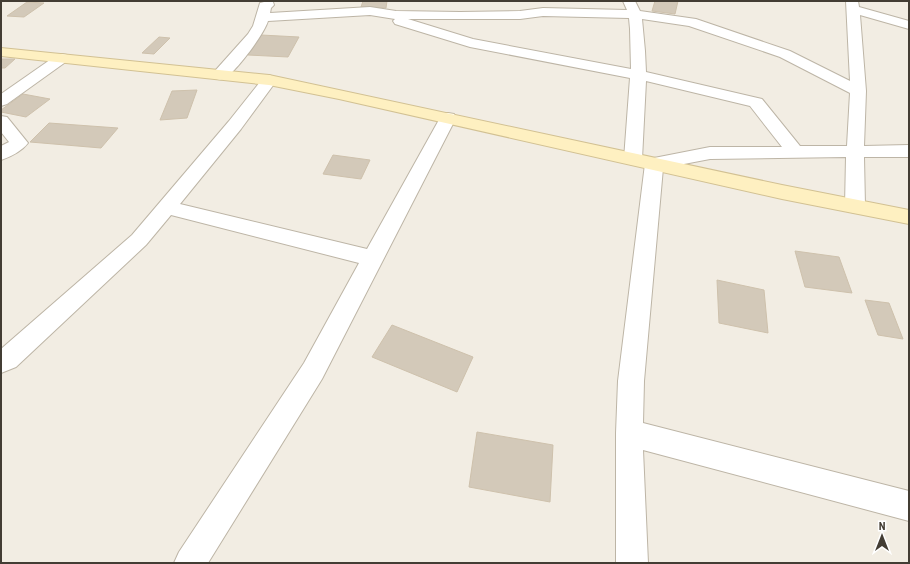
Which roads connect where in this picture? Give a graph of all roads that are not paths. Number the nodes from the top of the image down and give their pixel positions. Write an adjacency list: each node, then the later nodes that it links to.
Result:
1 (280, 1): 5 (street)
2 (330, 1): 7 (street)
3 (450, 1): 8 (street)
4 (852, 5): 9 (street); 15 (street)
5 (266, 8): 7 (street); 12 (street)
6 (632, 8): 8 (street); 13 (street); 15 (street)
7 (370, 11): 8 (street); 13 (street)
8 (442, 15)
9 (909, 25)
10 (1, 52): 11 (street)
11 (62, 58): 12 (street); 16 (street)
12 (219, 75): 14 (street)
13 (638, 75): 21 (street); 23 (street)
14 (269, 80): 17 (street); 25 (street)
15 (858, 91): 20 (street)
16 (1, 101)
17 (448, 118): 23 (street); 27 (street)
18 (1, 121): 22 (street)
19 (909, 151): 20 (street)
20 (855, 152): 21 (street); 24 (street)
21 (796, 153): 23 (street)
22 (1, 154)
23 (643, 162): 24 (street); 29 (street)
24 (855, 206): 26 (street)
25 (166, 207): 27 (street); 28 (street)
26 (909, 217)
27 (374, 259): 31 (street)
28 (3, 362)
29 (629, 433): 30 (street); 32 (street)
30 (909, 506)
31 (190, 563)
32 (632, 563)

